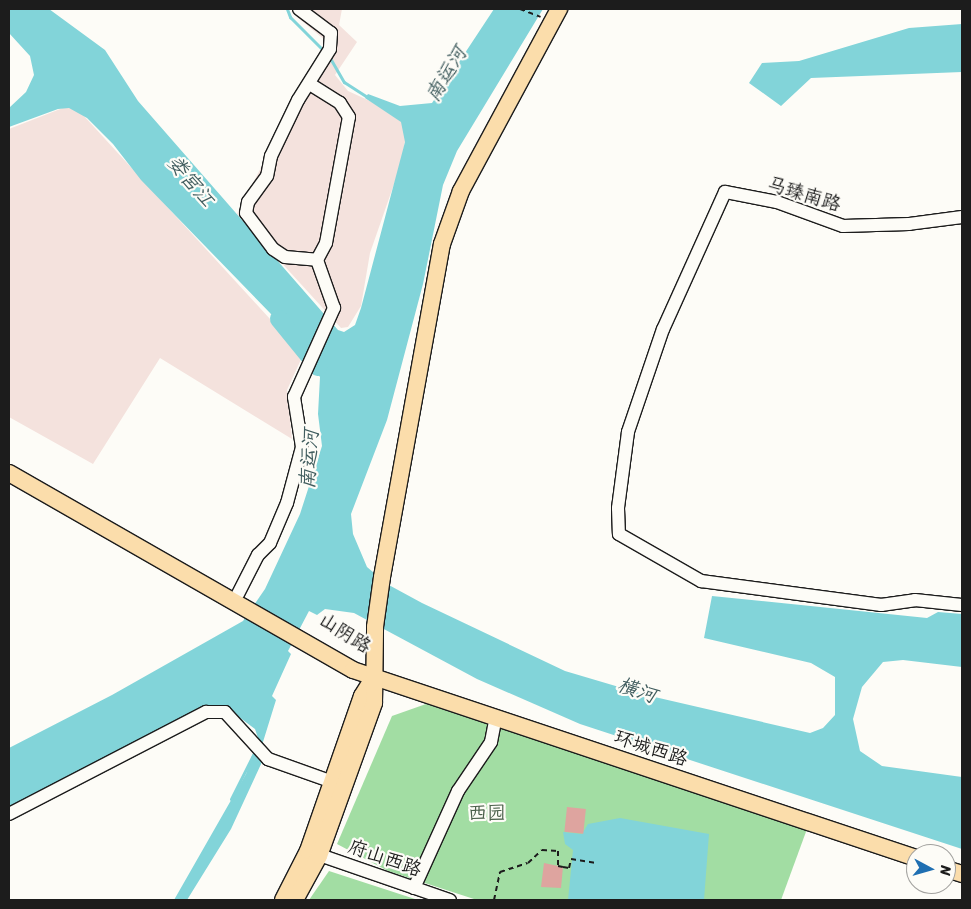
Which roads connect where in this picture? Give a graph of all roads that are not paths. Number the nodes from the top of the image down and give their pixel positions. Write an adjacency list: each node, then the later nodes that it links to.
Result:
1 (299, 9): 3 (street)
2 (559, 9): 11 (main road)
3 (310, 84): 5 (street); 5 (street)
4 (962, 217): 9 (street, 马臻南路)
5 (317, 260): 8 (street)
6 (9, 462): 8 (main road, 山阴路)
7 (9, 473): 10 (main road, 山阴路)
8 (238, 594): 10 (main road, 山阴路)
9 (962, 605)
10 (252, 607): 11 (main road, 山阴路)
11 (374, 677): 12 (main road, 环城西路); 13 (main road); 15 (main road)
12 (496, 717): 16 (main road, 环城西路); 17 (street)
13 (333, 782): 14 (street); 15 (main road)
14 (9, 814)
15 (314, 853): 17 (street, 府山西路); 18 (main road); 19 (main road)
16 (906, 855)
17 (414, 888): 20 (street, 府山西路)
18 (283, 900)
19 (295, 900)
20 (450, 900)

